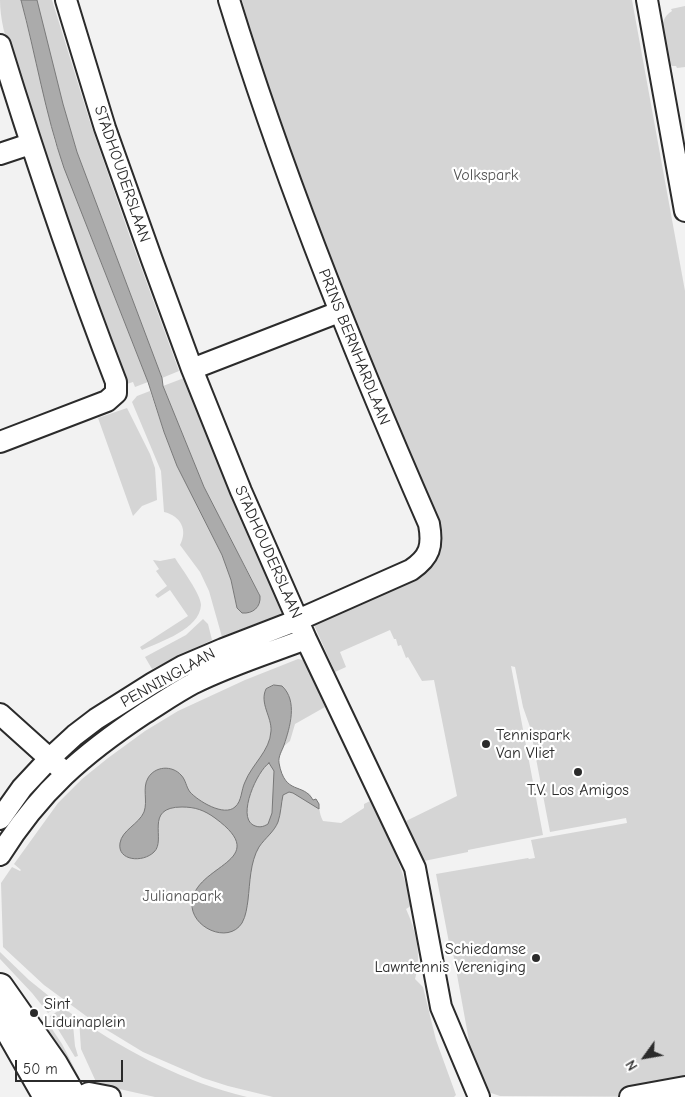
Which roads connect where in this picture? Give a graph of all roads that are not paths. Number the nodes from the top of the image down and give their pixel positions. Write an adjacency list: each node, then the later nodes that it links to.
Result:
1 (66, 0): 9 (street, STADHOUDERSLAAN)
2 (229, 0): 8 (street, PRINS BERNHARDLAAN)
3 (647, 0): 7 (street)
4 (0, 45): 5 (street)
5 (30, 144): 6 (street); 10 (street)
6 (0, 154)
7 (685, 211)
8 (339, 312): 9 (street); 11 (street, PRINS BERNHARDLAAN)
9 (192, 369): 11 (street, STADHOUDERSLAAN)
10 (0, 442)
11 (298, 620): 12 (street, STADHOUDERSLAAN); 14 (street, PENNINGLAAN)
12 (306, 638): 15 (street, PENNINGLAAN); 25 (street, STADHOUDERSLAAN)
13 (0, 714): 14 (street)
14 (50, 758): 15 (street); 16 (street, PENNINGLAAN)
15 (64, 774): 17 (street, PENNINGLAAN)
16 (0, 819)
17 (0, 855)
18 (0, 987): 22 (main road)
19 (0, 1018): 21 (main road)
20 (685, 1088): 26 (street)
21 (46, 1097)
22 (73, 1097)
23 (80, 1097): 24 (street)
24 (110, 1097)
25 (480, 1097)
26 (630, 1097)

